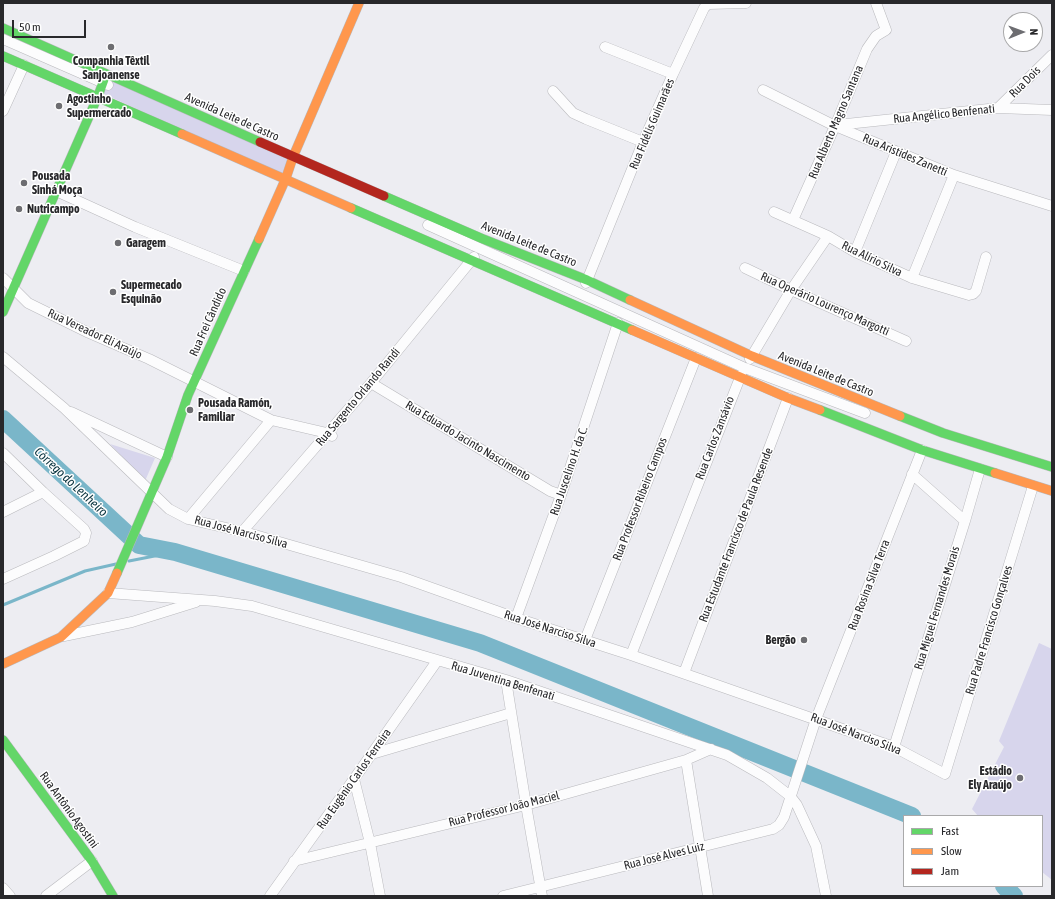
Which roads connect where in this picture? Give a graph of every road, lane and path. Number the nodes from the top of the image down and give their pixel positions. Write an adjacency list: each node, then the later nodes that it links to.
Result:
1 (359, 3): 21 (main road, Rua Frei Cândido)
2 (746, 3): 10 (street, Rua Fidélis Guimarães)
3 (876, 3): 18 (street, Rua Alberto Magno Santana)
4 (3, 28): 11 (main road)
5 (3, 39): 11 (street)
6 (605, 47): 10 (street)
7 (1052, 55): 15 (street, Rua Dois)
8 (3, 56): 9 (main road)
9 (24, 65): 14 (main road); 17 (street)
10 (673, 74): 19 (street, Rua Fidélis Guimarães)
11 (104, 79): 14 (main road); 21 (street)
12 (763, 90): 18 (street, Rua Aristides Zanetti)
13 (553, 91): 19 (street)
14 (98, 96): 23 (main road); 24 (main road)
15 (998, 108): 16 (street, Rua Angélico Benfenati); 18 (street, Rua Angélico Benfenati)
16 (1052, 110)
17 (3, 111)
18 (835, 126): 20 (street, Rua Aristides Zanetti); 27 (street, Rua Alberto Magno Santana)
19 (643, 142): 38 (street, Rua Fidélis Guimarães)
20 (896, 152): 22 (street, Rua Aristides Zanetti); 31 (street)
21 (292, 160): 23 (main road, Rua Frei Cândido); 29 (main road, Avenida Leite de Castro); 30 (street)
22 (954, 175): 25 (street, Rua Aristides Zanetti); 37 (street)
23 (286, 178): 33 (main road); 35 (main road, Rua Frei Cândido)
24 (56, 191): 35 (street); 39 (main road)
25 (1052, 206)
26 (774, 212): 27 (street, Rua Alírio Silva)
27 (793, 220): 28 (street, Rua Alírio Silva)
28 (828, 236): 31 (street, Rua Alírio Silva); 40 (street, Rua Carlos Zansávio)
29 (486, 240): 30 (street, Rua Sargento Orlando Randi); 38 (main road, Avenida Leite de Castro)
30 (482, 250): 33 (street, Rua Sargento Orlando Randi); 41 (street)
31 (855, 252): 37 (street, Rua Alírio Silva)
32 (986, 258): 37 (street, Rua Alírio Silva)
33 (475, 261): 42 (main road); 52 (street, Rua Sargento Orlando Randi)
34 (745, 268): 40 (street, Rua Operário Lourenço Margotti)
35 (244, 271): 51 (main road, Rua Frei Cândido)
36 (3, 278): 39 (street, Rua Vereador Eli Araújo)
37 (912, 278)
38 (587, 280): 41 (street, Rua Fidélis Guimarães); 46 (main road, Avenida Leite de Castro)
39 (13, 288): 43 (main road); 51 (street, Rua Vereador Eli Araújo)
40 (791, 290): 45 (street, Rua Operário Lourenço Margotti); 46 (street, Rua Carlos Zansávio)
41 (582, 294): 42 (street, Rua Fidélis Guimarães); 49 (street)
42 (577, 305): 44 (main road)
43 (3, 312)
44 (618, 323): 48 (main road); 69 (street, Rua Juscelino H. da C.)
45 (906, 341)
46 (752, 356): 49 (street, Rua Carlos Zansávio); 57 (main road, Avenida Leite de Castro)
47 (3, 357): 54 (street)
48 (696, 358): 50 (main road); 79 (street, Rua Professor Ribeiro Campos)
49 (745, 368): 50 (street, Rua Carlos Zansávio); 57 (street)
50 (739, 377): 53 (main road); 80 (street, Rua Carlos Zansávio)
51 (194, 382): 55 (street, Rua Vereador Eli Araújo); 60 (main road, Rua Frei Cândido)
52 (373, 384): 56 (street, Rua Sargento Orlando Randi); 69 (street, Rua Eduardo Jacinto Nascimento)
53 (788, 398): 58 (main road); 83 (street, Rua Estudante Francisco de Paula Resende)
54 (64, 408): 60 (street); 68 (street, Rua José Narciso Silva)
55 (271, 420): 56 (street, Rua Vereador Eli Araújo); 71 (street)
56 (330, 434): 73 (street, Rua Sargento Orlando Randi)
57 (937, 438): 58 (main road); 61 (main road, Avenida Leite de Castro); 64 (street)
58 (922, 450): 62 (main road); 63 (street, Rua Rosina Silva Terra)
59 (3, 453): 66 (street)
60 (167, 457): 68 (main road, Rua Frei Cândido)
61 (1052, 467)
62 (980, 469): 65 (main road); 72 (street, Rua Miguel Fernandes Morais)
63 (912, 474): 72 (street); 86 (street, Rua Rosina Silva Terra)
64 (1052, 476)
65 (1033, 486): 67 (main road); 93 (street, Rua Padre Francisco Gonçalves)
66 (43, 492): 70 (street); 74 (street)
67 (1052, 492)
68 (152, 494): 71 (street, Rua José Narciso Silva); 75 (main road, Rua Frei Cândido)
69 (561, 496): 77 (street, Rua Juscelino H. da C.)
70 (3, 512)
71 (188, 519): 73 (street, Rua José Narciso Silva)
72 (965, 521): 89 (street, Rua Miguel Fernandes Morais)
73 (245, 533): 77 (street, Rua José Narciso Silva)
74 (3, 579)
75 (108, 593): 76 (street, Rua Juventina Benfenati); 78 (main road, Rua Frei Cândido)
76 (202, 600): 78 (street); 81 (street, Rua Juventina Benfenati)
77 (516, 618): 79 (street, Rua José Narciso Silva)
78 (61, 636): 82 (main road, Rua Frei Cândido)
79 (585, 640): 80 (street, Rua José Narciso Silva)
80 (631, 654): 83 (street, Rua José Narciso Silva)
81 (436, 661): 84 (street, Rua Juventina Benfenati); 91 (street, Rua Eugênio Carlos Ferreira)
82 (3, 664)
83 (684, 672): 86 (street, Rua José Narciso Silva)
84 (506, 680): 85 (street); 90 (street, Rua Juventina Benfenati)
85 (511, 713): 91 (street); 96 (street)
86 (816, 719): 87 (street, Rua Rosina Silva Terra); 89 (street, Rua José Narciso Silva)
87 (812, 731): 95 (street, Rua José Alves Luiz)
88 (3, 740): 99 (main road, Rua Antônio Agostini)
89 (894, 747): 93 (street, Rua José Narciso Silva)
90 (711, 749): 92 (street, Rua Professor João Maciel); 95 (street, Rua Juventina Benfenati)
91 (372, 754): 94 (street, Rua Eugênio Carlos Ferreira)
92 (686, 760): 96 (street, Rua Professor João Maciel); 98 (street)
93 (945, 774)
94 (354, 779): 97 (street); 100 (street, Rua Eugênio Carlos Ferreira)
95 (790, 796): 98 (street, Rua José Alves Luiz); 110 (street, Rua Juventina Benfenati)
96 (526, 805): 97 (street, Rua Professor João Maciel); 102 (street)
97 (370, 843): 100 (street, Rua Professor João Maciel); 107 (street)
98 (700, 847): 102 (street, Rua José Alves Luiz); 109 (street)
99 (92, 861): 104 (street); 105 (main road, Rua Antônio Agostini)
100 (294, 862): 106 (street, Rua Eugênio Carlos Ferreira)
101 (3, 888): 103 (street)
102 (542, 891): 108 (street, Rua José Alves Luiz)
103 (10, 896)
104 (46, 896)
105 (113, 896)
106 (270, 896)
107 (380, 896)
108 (503, 896)
109 (708, 896)
110 (826, 896)

